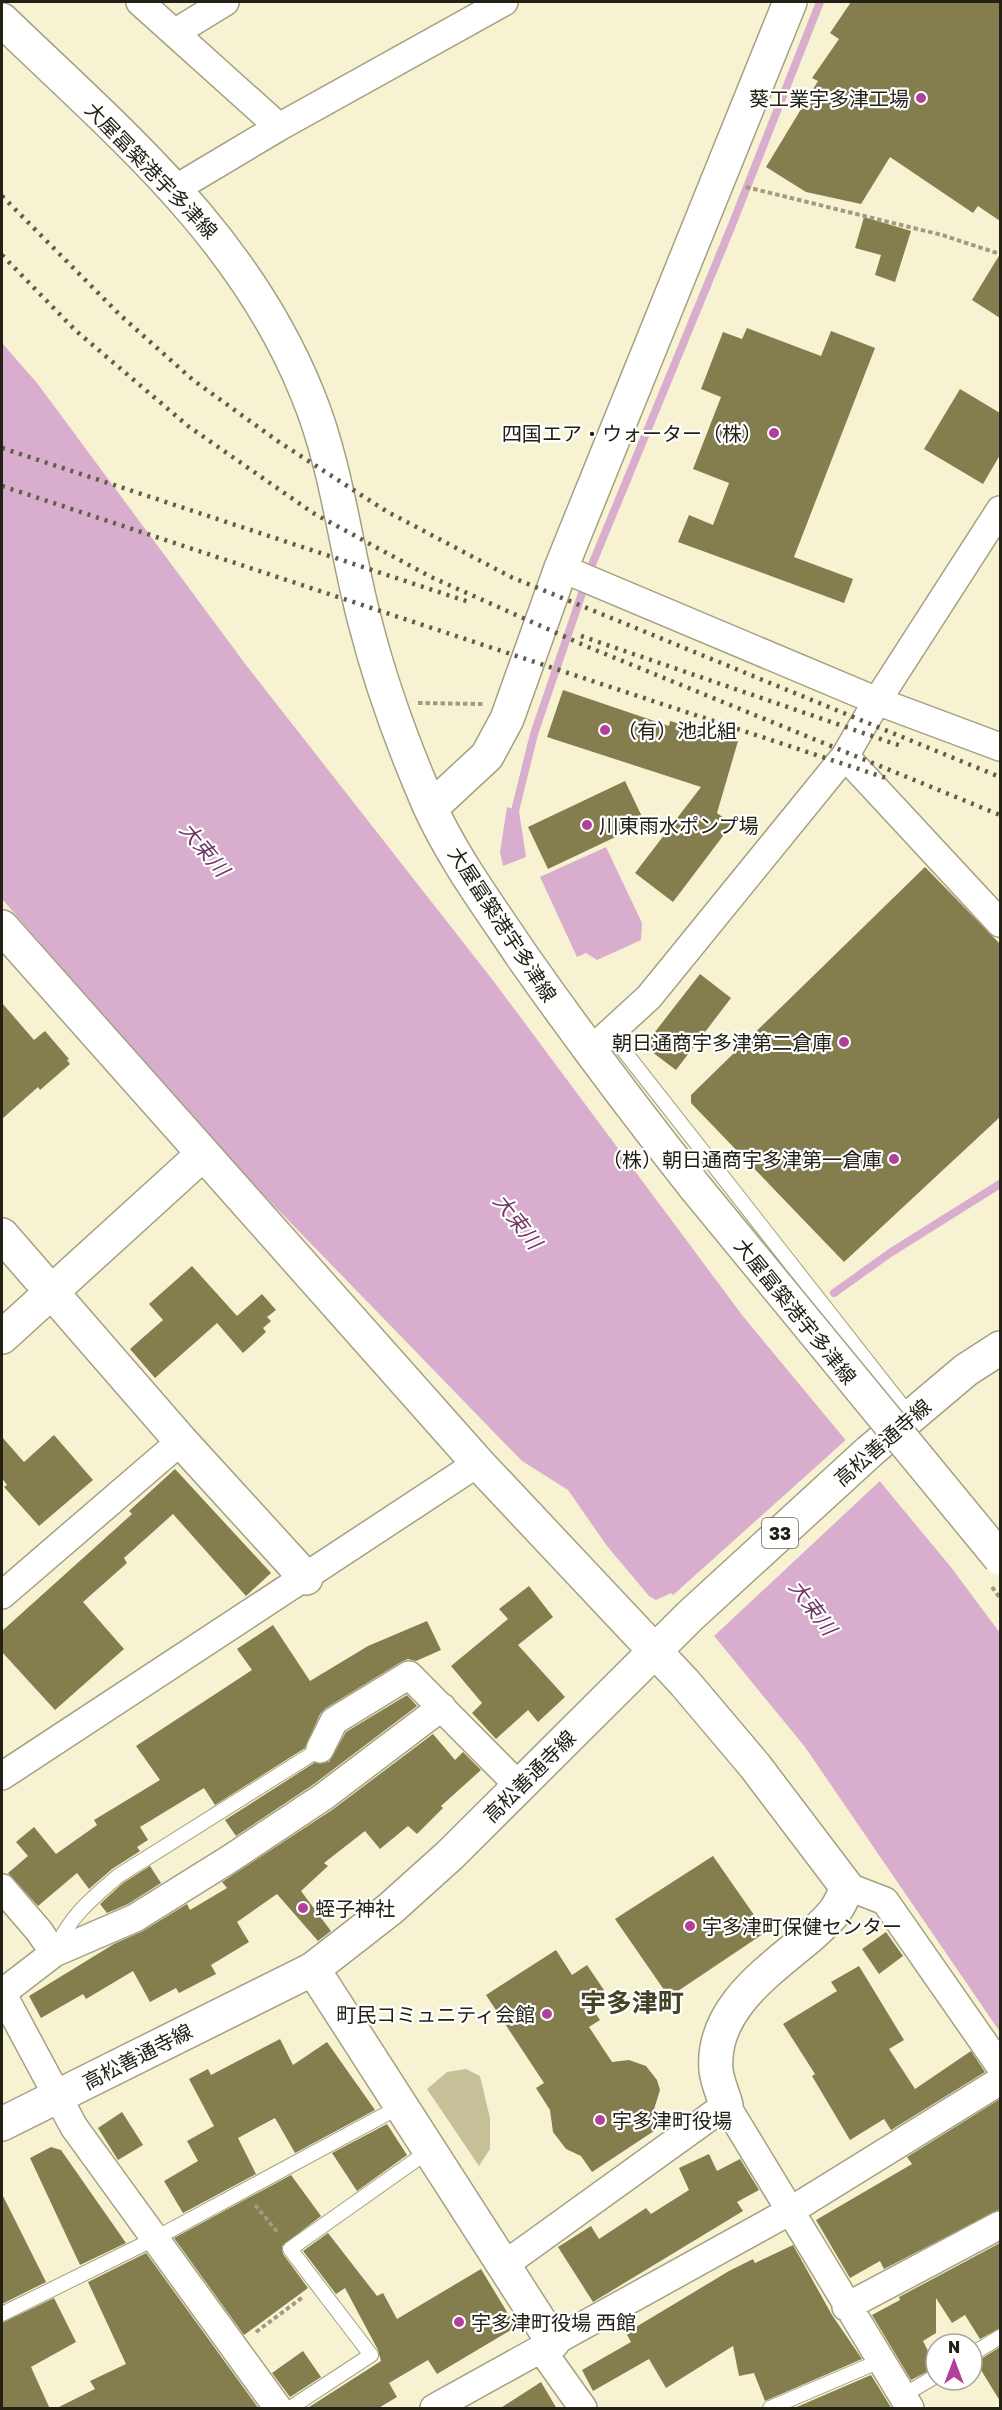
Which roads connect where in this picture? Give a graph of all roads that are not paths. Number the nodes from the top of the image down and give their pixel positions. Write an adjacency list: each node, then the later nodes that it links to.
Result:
1 (140, 2): 6 (street)
2 (225, 2): 6 (street)
3 (504, 2): 7 (street)
4 (790, 2): 10 (street)
5 (2, 20): 8 (street, 大屋冨築港宇多津線)
6 (176, 32): 7 (street)
7 (279, 127): 8 (street)
8 (176, 189): 14 (street, 大屋冨築港宇多津線)
9 (1000, 510): 11 (street)
10 (577, 574): 11 (street); 14 (street)
11 (877, 701): 12 (street); 13 (street)
12 (1000, 747)
13 (845, 756): 15 (street); 17 (street)
14 (431, 808): 17 (street, 大屋冨築港宇多津線)
15 (1000, 923)
16 (2, 927): 18 (street)
17 (599, 1043): 23 (lane); 26 (street, 大屋冨築港宇多津線, bridge)
18 (203, 1154): 20 (street); 25 (street)
19 (2, 1236): 20 (street)
20 (52, 1292): 21 (street); 24 (street)
21 (2, 1337)
22 (1000, 1348): 23 (street, 高松善通寺線 / 33)
23 (911, 1417): 29 (street, 高松善通寺線 / 33)
24 (181, 1441): 27 (street); 28 (street)
25 (478, 1463): 27 (street); 29 (street)
26 (1000, 1558)
27 (306, 1578): 32 (street)
28 (2, 1595)
29 (655, 1649): 33 (street, 高松善通寺線 / 33); 34 (street)
30 (442, 1707): 31 (street); 33 (street); 36 (street)
31 (320, 1749): 36 (lane)
32 (2, 1776)
33 (519, 1786): 37 (street, 高松善通寺線 / 33)
34 (846, 1886): 38 (street); 41 (street)
35 (2, 1888): 36 (street)
36 (54, 1953): 40 (street)
37 (313, 1969): 40 (street, 高松善通寺線 / 33); 42 (street)
38 (1000, 2066)
39 (1000, 2081): 45 (street)
40 (58, 2097): 43 (street, 高松善通寺線 / 33); 47 (street)
41 (726, 2105): 45 (street); 48 (street)
42 (401, 2106): 44 (street); 47 (lane)
43 (2, 2124)
44 (430, 2150): 48 (street); 59 (lane)
45 (790, 2211): 49 (street); 52 (street)
46 (1000, 2225): 49 (street)
47 (154, 2239): 50 (lane); 58 (street)
48 (504, 2265): 52 (street)
49 (846, 2307): 54 (street)
50 (2, 2314)
51 (1000, 2337): 53 (lane)
52 (547, 2345): 57 (street); 60 (street)
53 (984, 2347)
54 (880, 2361): 56 (street); 61 (lane)
55 (924, 2386): 56 (lane)
56 (906, 2402)
57 (438, 2408)
58 (278, 2409)
59 (290, 2409)
60 (583, 2409)
61 (770, 2409)

